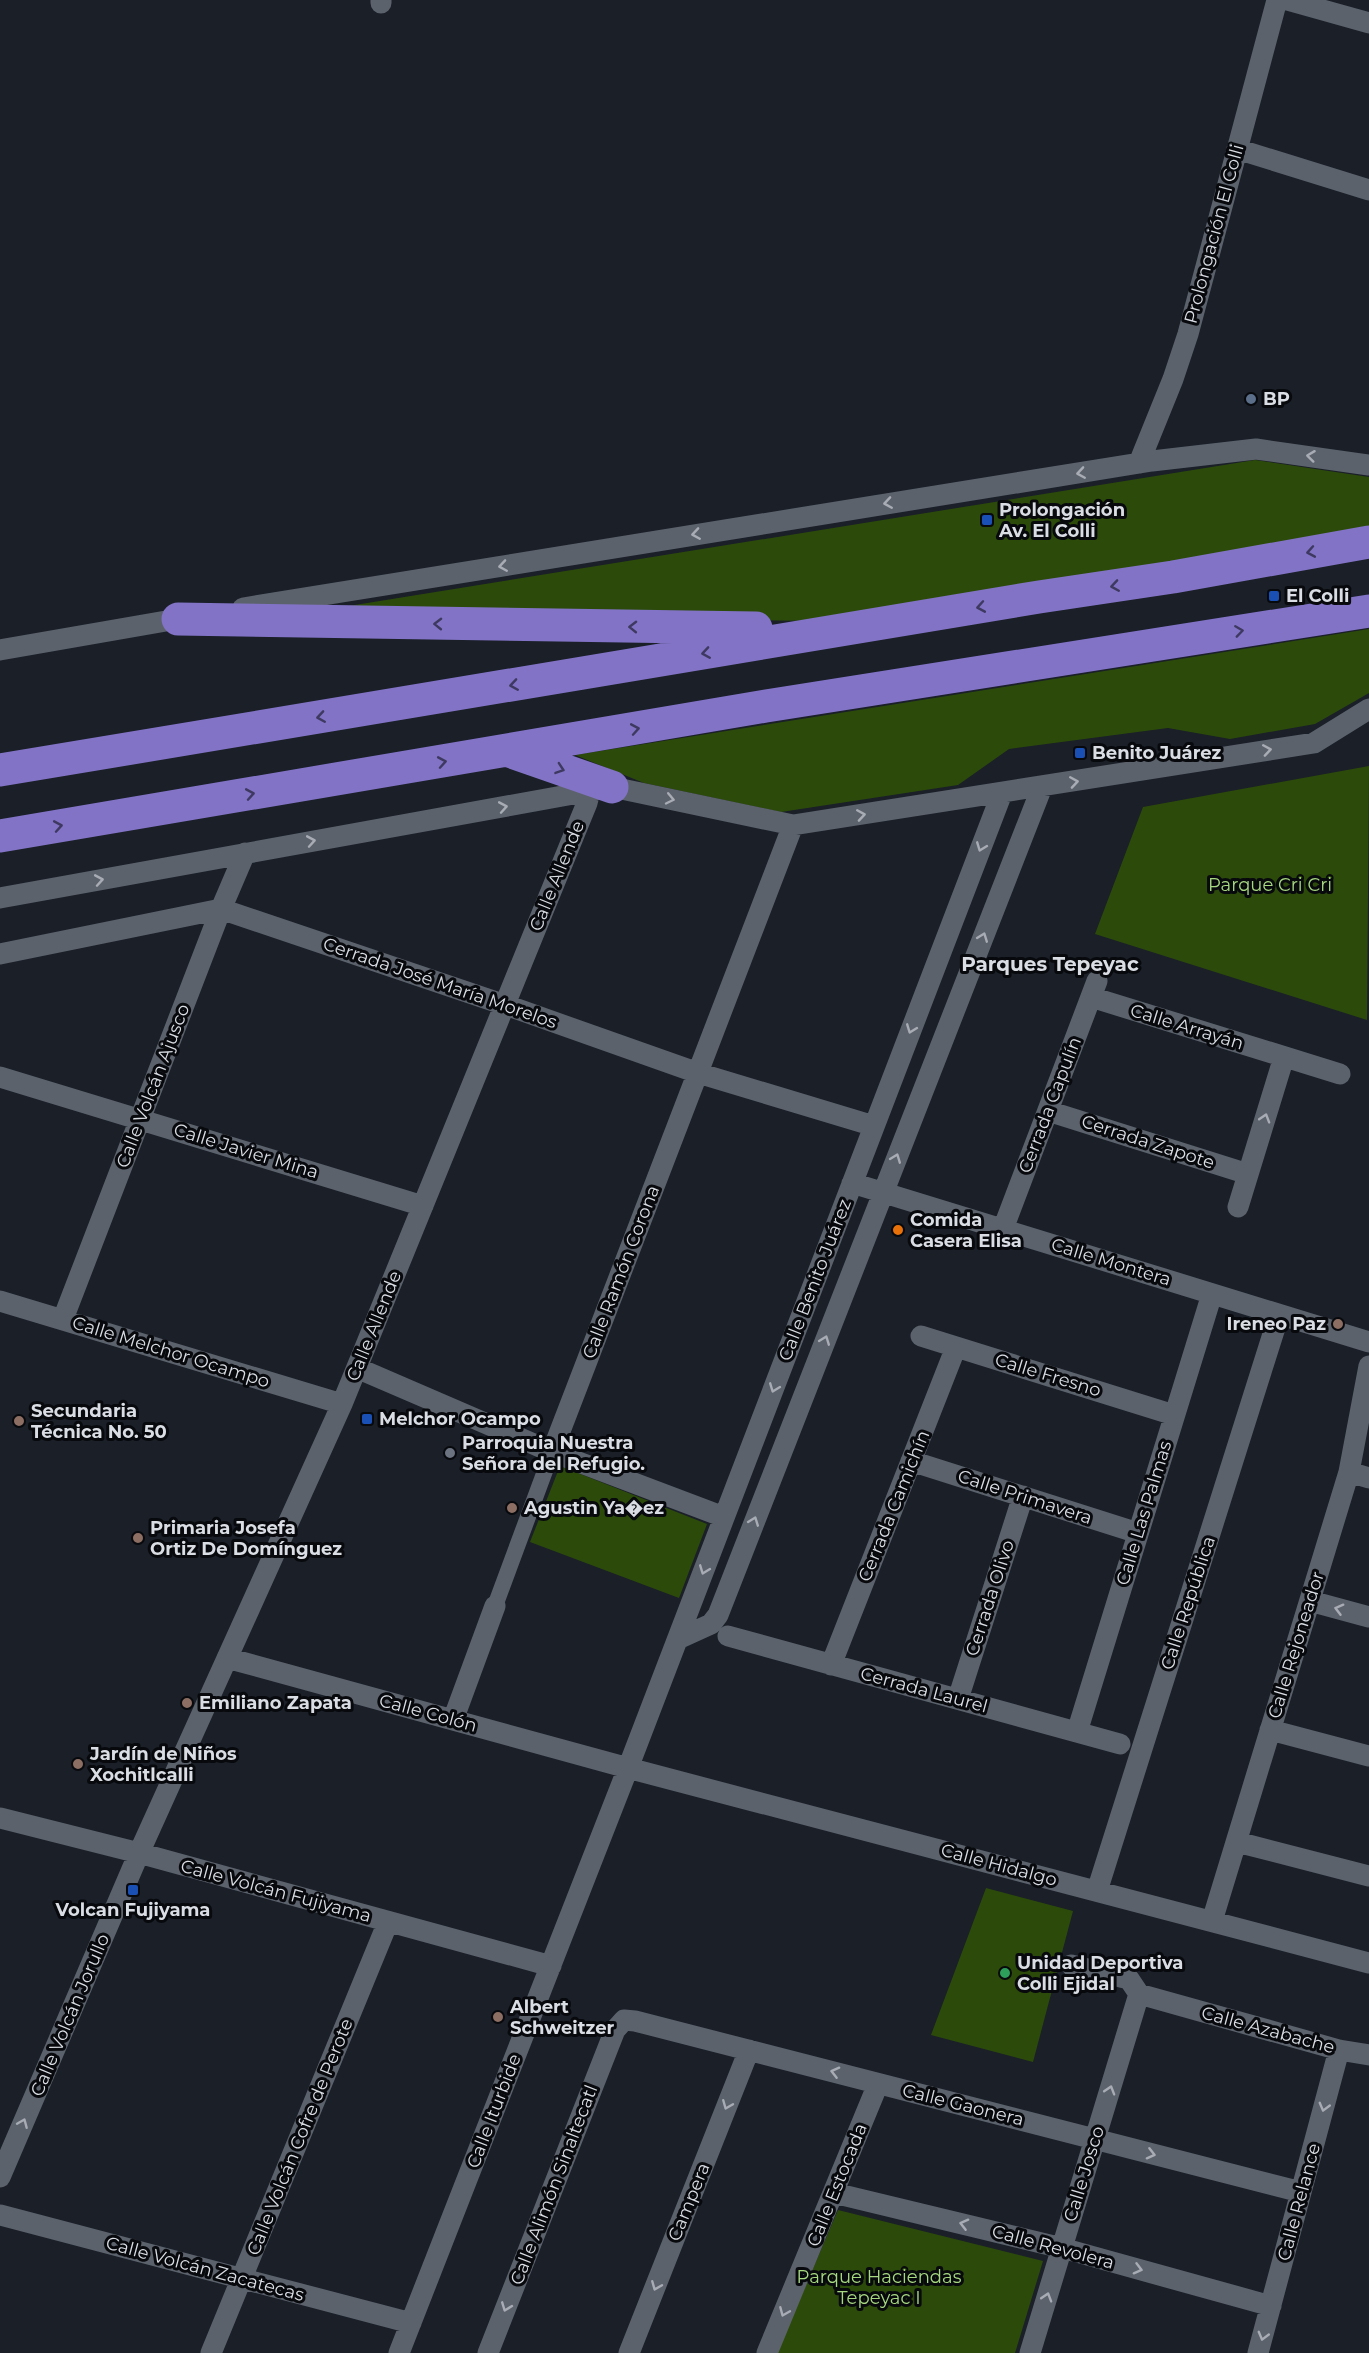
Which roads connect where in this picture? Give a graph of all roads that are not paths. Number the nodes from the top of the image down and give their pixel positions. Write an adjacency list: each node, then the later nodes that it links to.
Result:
1 (1277, 0): 4 (street, Prolongación El Colli)
2 (1287, 0): 3 (street)
3 (1369, 23)
4 (1237, 149): 5 (street); 6 (street, Prolongación El Colli)
5 (1369, 190)
6 (1138, 463): 7 (street, one-way to 6); 10 (street, one-way to 10)
7 (1369, 465)
8 (1369, 542): 11 (highway, one-way to 11)
9 (1369, 611): 14 (highway, one-way to 9)
10 (178, 619): 11 (highway, one-way to 10); 12 (street)
11 (860, 627): 15 (highway, one-way to 15)
12 (0, 650)
13 (1369, 709): 16 (street, one-way to 13)
14 (508, 751): 17 (highway, one-way to 17); 20 (highway, one-way to 14)
15 (0, 770)
16 (1042, 787): 18 (street); 36 (street, Calle Benito Juárez, one-way to 16)
17 (601, 789): 19 (street, one-way to 19); 21 (street, one-way to 17); 26 (street, Calle Allende)
18 (1002, 792): 19 (street, one-way to 18); 33 (street, Calle Benito Juárez, one-way to 33)
19 (793, 825): 28 (street, Calle Ramón Corona)
20 (0, 836)
21 (245, 853): 22 (street, one-way to 21); 23 (street, Calle Volcán Ajusco)
22 (0, 898)
23 (221, 909): 24 (street); 26 (street, Cerrada José María Morelos); 32 (street, Calle Volcán Ajusco)
24 (0, 954)
25 (1094, 989): 27 (street, Calle Arrayán); 31 (street, Cerrada Capulín)
26 (505, 1005): 28 (street, Cerrada José María Morelos); 37 (street, Calle Allende)
27 (1284, 1057): 29 (street, Calle Arrayán); 34 (street, one-way to 27)
28 (698, 1073): 33 (street, Cerrada José María Morelos); 51 (street, Calle Ramón Corona)
29 (1340, 1074)
30 (0, 1077): 32 (street, Calle Javier Mina)
31 (1048, 1111): 34 (street, Cerrada Zapote); 39 (street, Cerrada Capulín)
32 (140, 1118): 37 (street, Calle Javier Mina); 43 (street, Calle Volcán Ajusco)
33 (874, 1126): 35 (street, Calle Benito Juárez)
34 (1248, 1174): 38 (street)
35 (852, 1182): 36 (street, Calle Montera); 55 (street, Calle Benito Juárez, one-way to 55)
36 (883, 1192): 39 (street, Calle Montera); 61 (street, Calle Benito Juárez, one-way to 36)
37 (423, 1206): 48 (street, Calle Allende)
38 (1238, 1208)
39 (1003, 1229): 40 (street, Calle Montera)
40 (1212, 1294): 42 (street, Calle Montera); 50 (street, Calle Las Palmas)
41 (0, 1301): 43 (street, Calle Melchor Ocampo)
42 (1279, 1315): 45 (street, Calle Montera); 75 (street, Calle República)
43 (63, 1319): 49 (street, Calle Melchor Ocampo)
44 (921, 1336): 46 (street, Calle Fresno)
45 (1369, 1342)
46 (956, 1347): 50 (street, Calle Fresno); 52 (street, Cerrada Camichín)
47 (1369, 1366): 53 (street, Calle Rejoneador)
48 (357, 1368): 49 (street, Calle Allende); 51 (street)
49 (342, 1404): 62 (street, Calle Allende)
50 (1174, 1415): 56 (street, Calle Las Palmas)
51 (552, 1452): 55 (street); 58 (street, Calle Ramón Corona)
52 (912, 1461): 54 (street, Calle Primavera); 63 (street, Cerrada Camichín)
53 (1359, 1475): 57 (street, Calle Rejoneador)
54 (1023, 1496): 56 (street, Calle Primavera); 64 (street, Cerrada Olivo)
55 (724, 1517): 61 (street, Calle Benito Juárez, one-way to 61)
56 (1138, 1533): 67 (street, Calle Las Palmas)
57 (1310, 1601): 59 (street, one-way to 57); 66 (street, Calle Rejoneador)
58 (495, 1606): 65 (street, Calle Ramón Corona)
59 (1369, 1617)
60 (728, 1636): 63 (street, Cerrada Laurel)
61 (678, 1639): 70 (street, Calle Benito Juárez)
62 (227, 1658): 65 (street, Calle Colón); 73 (street, Calle Allende)
63 (831, 1665): 64 (street, Cerrada Laurel)
64 (958, 1699): 67 (street, Cerrada Laurel)
65 (453, 1720): 70 (street, Calle Colón)
66 (1270, 1730): 69 (street); 72 (street, Calle Rejoneador)
67 (1077, 1732): 68 (street, Cerrada Laurel)
68 (1120, 1744)
69 (1369, 1756)
70 (628, 1768): 75 (street, Calle Hidalgo); 80 (street, Calle Iturbide)
71 (0, 1818): 73 (street, Calle Volcán Fujiyama)
72 (1237, 1842): 74 (street); 76 (street, Calle Rejoneador)
73 (139, 1853): 77 (street, Calle Volcán Fujiyama); 88 (street, Calle Volcán Jorullo, one-way to 73)
74 (1369, 1876)
75 (1097, 1891): 76 (street, Calle Hidalgo)
76 (1212, 1921): 78 (street, Calle Hidalgo)
77 (388, 1922): 80 (street, Calle Volcán Fujiyama); 93 (street, Calle Volcán Cofre de Perote)
78 (1369, 1963)
79 (1071, 1965): 81 (street, Calle Azabache)
80 (551, 1966): 95 (street, Calle Iturbide)
81 (1139, 1994): 84 (street, Calle Azabache); 87 (street, Calle Josco, one-way to 81)
82 (624, 2020): 83 (street, Calle Gaonera); 98 (street, Calle Alimón Sinaltecatl, one-way to 98)
83 (749, 2050): 86 (street, Calle Gaonera, one-way to 83); 99 (street, Campera, one-way to 99)
84 (1339, 2050): 85 (street, Calle Azabache); 89 (street, Calle Relance, one-way to 89)
85 (1369, 2055)
86 (878, 2084): 87 (street, Calle Gaonera); 90 (street, Calle Estocada)
87 (1095, 2139): 89 (street, Calle Gaonera, one-way to 89); 92 (street, Calle Josco)
88 (0, 2177)
89 (1301, 2192): 94 (street, Calle Relance)
90 (834, 2193): 92 (street, Calle Revolera, one-way to 90); 100 (street, Calle Estocada, one-way to 100)
91 (0, 2215): 93 (street, Calle Volcán Zacatecas)
92 (1062, 2248): 94 (street, Calle Revolera, one-way to 94); 101 (street, Calle Josco, one-way to 92)
93 (242, 2279): 95 (street, Calle Volcán Zacatecas); 96 (street, Calle Volcán Cofre de Perote)
94 (1271, 2306): 102 (street, Calle Relance, one-way to 102)
95 (411, 2323): 97 (street, Calle Iturbide)
96 (211, 2353)
97 (399, 2353)
98 (488, 2353)
99 (630, 2353)
100 (767, 2353)
101 (1030, 2353)
102 (1258, 2353)

